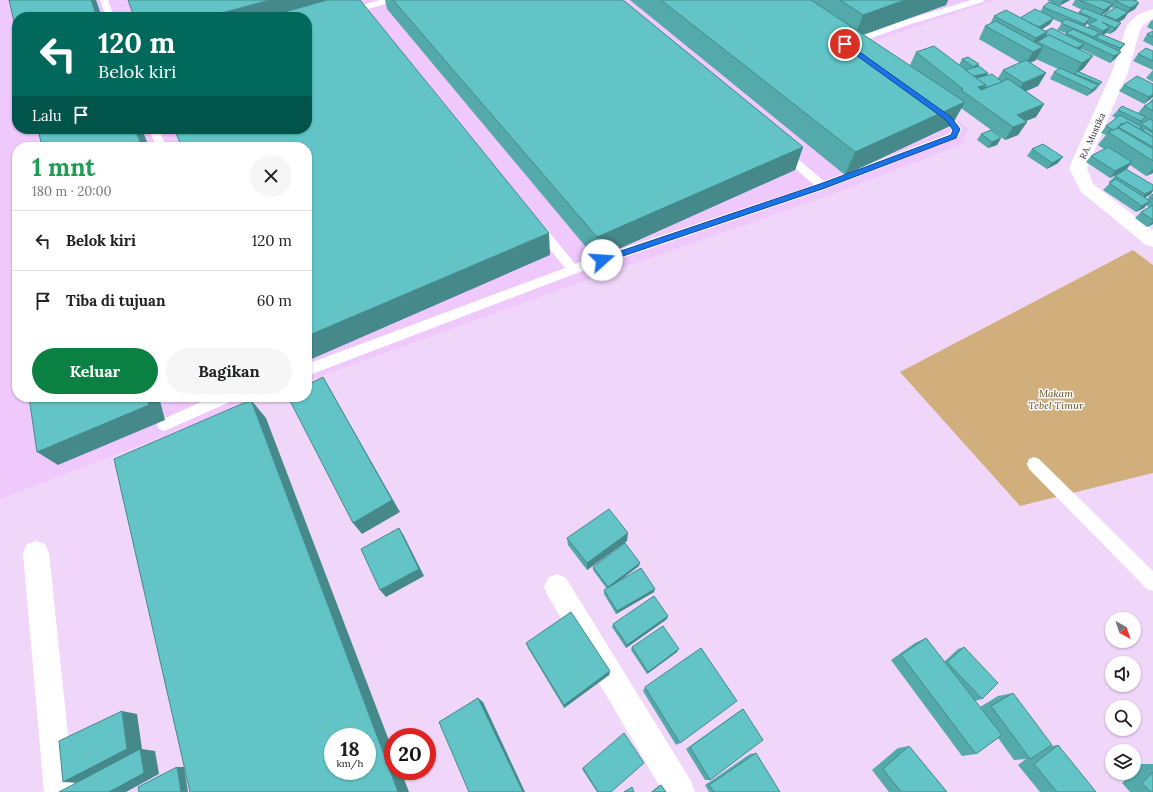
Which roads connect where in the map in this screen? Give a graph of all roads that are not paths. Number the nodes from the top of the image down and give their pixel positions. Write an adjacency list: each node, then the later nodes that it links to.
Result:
1 (104, 0): 5 (lane)
2 (389, 0): 4 (lane)
3 (977, 0): 8 (lane)
4 (363, 7): 7 (lane)
5 (108, 12)
6 (1153, 13): 13 (street, RA. Mustika)
7 (335, 15)
8 (857, 53)
9 (930, 106): 11 (lane)
10 (773, 144): 11 (lane)
11 (822, 186): 14 (lane)
12 (529, 215): 14 (lane)
13 (1153, 240)
14 (573, 270): 15 (lane)
15 (312, 368)
16 (216, 402): 17 (lane)
17 (164, 425)
18 (1034, 464): 20 (lane)
19 (36, 553): 22 (street)
20 (1153, 583)
21 (557, 587): 23 (street)
22 (59, 792)
23 (680, 792)

